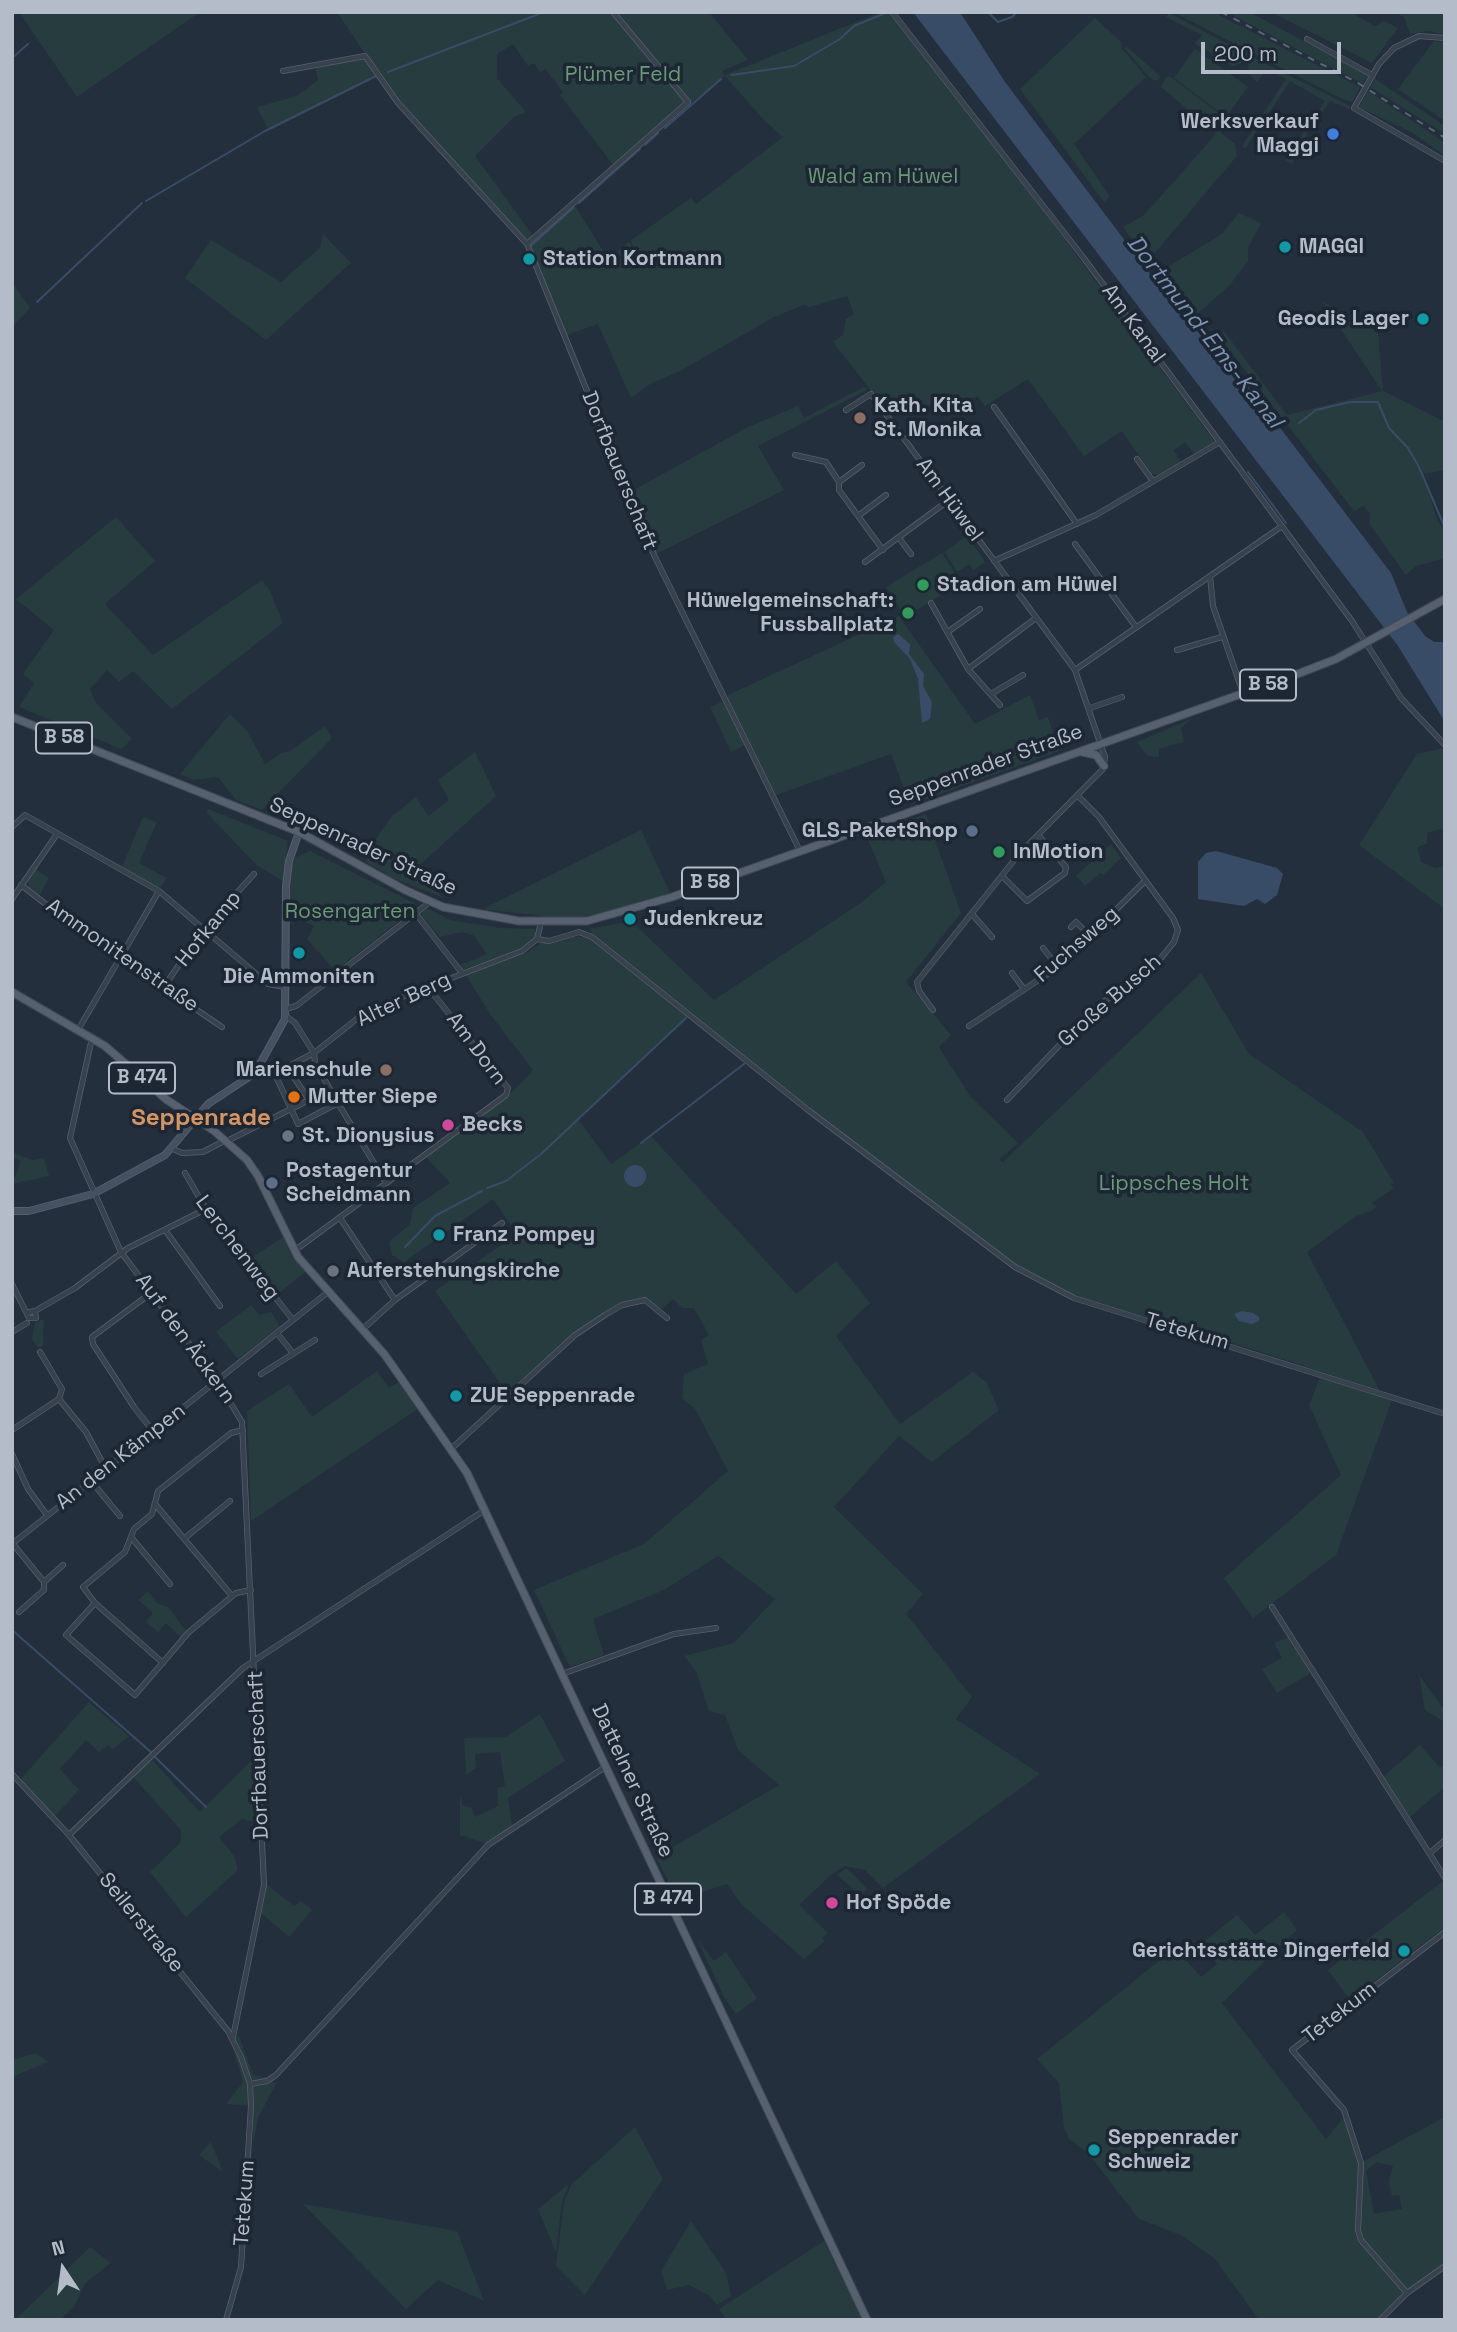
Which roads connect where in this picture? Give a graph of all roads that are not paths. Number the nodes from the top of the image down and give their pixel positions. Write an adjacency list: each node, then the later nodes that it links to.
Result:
1 (613, 12): 8 (street)
2 (892, 12): 11 (street, Am Kanal)
3 (1445, 38): 6 (street)
4 (1307, 39): 6 (street)
5 (284, 71): 8 (street)
6 (1372, 75): 7 (street)
7 (1445, 161)
8 (527, 244): 56 (street, Dorfbauerschaft)
9 (994, 407): 20 (street)
10 (846, 410): 18 (street, Am Hüwel)
11 (1220, 442): 15 (street); 21 (street, Am Kanal)
12 (795, 455): 16 (street)
13 (1137, 459): 15 (street)
14 (862, 465): 16 (street)
15 (1153, 481): 20 (street)
16 (839, 482): 19 (street)
17 (886, 495): 19 (street)
18 (949, 500): 22 (street); 26 (street, Am Hüwel)
19 (858, 516): 24 (street)
20 (1077, 524): 26 (street)
21 (1282, 526): 28 (street); 36 (street, Am Kanal)
22 (899, 538): 24 (street); 25 (street)
23 (1075, 544): 33 (street)
24 (883, 550): 27 (street)
25 (911, 554)
26 (994, 561): 32 (street, Am Hüwel)
27 (865, 562)
28 (1210, 576): 33 (street); 35 (street)
29 (1445, 599): 36 (main road, Seppenrader Straße / B 58)
30 (931, 603): 34 (street)
31 (980, 609): 34 (street)
32 (1036, 618): 38 (street); 39 (street, Am Hüwel)
33 (1136, 627): 39 (street)
34 (949, 631): 38 (street)
35 (1222, 637): 37 (street); 42 (street)
36 (1366, 642): 42 (main road, Seppenrader Straße / B 58); 48 (street)
37 (1177, 650)
38 (968, 669): 41 (street)
39 (1075, 670): 45 (street, Am Hüwel)
40 (1023, 676): 41 (street)
41 (991, 694): 44 (street)
42 (1243, 694): 47 (main road, Seppenrader Straße / B 58)
43 (1122, 697): 45 (street)
44 (1000, 705)
45 (1090, 708): 47 (street, Am Hüwel)
46 (12, 717): 53 (main road, Seppenrader Straße / B 58)
47 (1102, 743): 49 (main road, Seppenrader Straße / B 58); 50 (street, Am Hüwel)
48 (1445, 745)
49 (1078, 752): 50 (main road); 56 (main road, Seppenrader Straße / B 58)
50 (1104, 766): 51 (street)
51 (1077, 795): 55 (street); 59 (street, Große Busch)
52 (12, 827): 54 (street)
53 (299, 832): 63 (main road, Seppenrader Straße / B 58); 79 (street)
54 (57, 834): 60 (street); 61 (street)
55 (1038, 835): 58 (street); 58 (street)
56 (800, 851): 66 (main road, Seppenrader Straße / B 58)
57 (254, 874): 68 (street, Hofkamp)
58 (1002, 876): 65 (street)
59 (1145, 881): 70 (street, Fuchsweg); 94 (street, Große Busch)
60 (21, 885): 62 (street); 73 (street, Ammonitenstraße)
61 (159, 891): 68 (street); 73 (street)
62 (12, 900)
63 (429, 904): 64 (street); 66 (main road, Seppenrader Straße / B 58)
64 (416, 914): 75 (street); 83 (street)
65 (972, 914): 69 (street); 82 (street)
66 (541, 922): 71 (street)
67 (1071, 927): 70 (street)
68 (204, 929): 77 (street, Hofkamp); 79 (street)
69 (992, 937)
70 (1091, 937): 74 (street, Fuchsweg)
71 (537, 939): 75 (street, Alter Berg); 126 (street, Tetekum)
72 (1043, 948): 74 (street)
73 (120, 955): 77 (street, Ammonitenstraße); 86 (street)
74 (1058, 967): 80 (street, Fuchsweg)
75 (462, 973): 78 (street, Alter Berg)
76 (1012, 973): 80 (street)
77 (165, 985): 85 (street, Ammonitenstraße)
78 (427, 986): 88 (street, Alter Berg); 100 (street, Am Dorn)
79 (285, 987): 83 (street)
80 (1024, 989): 84 (street, Fuchsweg)
81 (12, 992): 86 (main road, B 474)
82 (933, 1010)
83 (285, 1012): 88 (street); 89 (street)
84 (969, 1026)
85 (222, 1027)
86 (78, 1030): 87 (main road, B 474)
87 (91, 1040): 96 (main road, B 474); 101 (street, Auf den Äckern)
88 (314, 1053): 90 (street, Alter Berg); 93 (street)
89 (261, 1064): 91 (street); 96 (street)
90 (286, 1067): 91 (street, Alter Berg); 92 (street)
91 (272, 1070): 95 (street)
92 (309, 1100): 93 (street); 95 (street)
93 (336, 1100): 95 (street); 100 (street)
94 (1007, 1100)
95 (290, 1110): 97 (street)
96 (193, 1117): 97 (main road, Dattelner Straße / B 474); 98 (street)
97 (226, 1141): 98 (street); 107 (main road, Dattelner Straße / B 474)
98 (173, 1149): 101 (street)
99 (185, 1173): 102 (street, Lerchenweg)
100 (387, 1183): 104 (street)
101 (93, 1194): 103 (street); 108 (street, Auf den Äckern)
102 (206, 1209): 106 (street); 115 (street, Lerchenweg)
103 (12, 1211)
104 (340, 1218): 107 (street); 112 (street)
105 (502, 1223): 112 (street)
106 (165, 1230): 108 (street); 113 (street)
107 (295, 1251): 110 (main road, Dattelner Straße / B 474)
108 (121, 1252): 109 (street); 111 (street, Auf den Äckern)
109 (12, 1284)
110 (328, 1292): 115 (street, An den Kämpen); 117 (main road, Dattelner Straße / B 474)
111 (151, 1293): 124 (street, Auf den Äckern); 129 (street)
112 (395, 1300): 117 (street)
113 (220, 1306)
114 (667, 1318): 130 (street)
115 (293, 1320): 119 (street, An den Kämpen)
116 (27, 1323): 118 (street)
117 (364, 1328): 130 (main road, Dattelner Straße / B 474)
118 (12, 1332)
119 (277, 1333): 122 (street); 124 (street, An den Kämpen)
120 (315, 1340): 122 (street)
121 (40, 1352): 125 (street)
122 (292, 1352): 123 (street)
123 (261, 1374)
124 (216, 1381): 128 (street, Auf den Äckern); 129 (street, An den Kämpen)
125 (59, 1399): 127 (street); 132 (street)
126 (1445, 1414)
127 (12, 1430)
128 (243, 1430): 135 (street); 145 (street, Auf den Äckern)
129 (153, 1431): 132 (street, An den Kämpen)
130 (451, 1449): 136 (main road, Dattelner Straße / B 474)
131 (12, 1454): 137 (street)
132 (106, 1469): 133 (street, An den Kämpen)
133 (92, 1482): 137 (street, An den Kämpen); 138 (street)
134 (230, 1501): 140 (street)
135 (155, 1504): 139 (street); 140 (street)
136 (485, 1510): 151 (street, Dorfbauerschaft); 153 (main road, Dattelner Straße / B 474)
137 (47, 1515): 141 (street, An den Kämpen)
138 (120, 1516)
139 (131, 1536): 144 (street); 147 (street)
140 (185, 1538): 146 (street)
141 (13, 1544): 143 (street)
142 (64, 1565): 143 (street)
143 (44, 1582): 149 (street)
144 (170, 1584)
145 (251, 1590): 146 (street); 151 (street, Auf den Äckern)
146 (232, 1596): 152 (street)
147 (95, 1603): 152 (street); 152 (street)
148 (1272, 1607): 158 (street)
149 (19, 1612)
150 (716, 1628): 153 (street)
151 (255, 1660): 156 (street); 161 (street, Dorfbauerschaft)
152 (163, 1663)
153 (562, 1674): 154 (main road, Dattelner Straße / B 474)
154 (605, 1767): 164 (street); 168 (main road, Dattelner Straße / B 474)
155 (12, 1774): 156 (street, Seilerstraße)
156 (69, 1835): 162 (street, Seilerstraße)
157 (1445, 1840): 158 (street)
158 (1430, 1853): 159 (street)
159 (1445, 1878)
160 (1445, 1931): 166 (street, Tetekum)
161 (234, 2019): 162 (street); 163 (street, Dorfbauerschaft)
162 (223, 2025): 163 (street, Seilerstraße)
163 (233, 2037): 164 (street, Seilerstraße)
164 (250, 2084): 167 (street, Tetekum)
165 (1445, 2266): 166 (street)
166 (1407, 2293): 169 (street)
167 (226, 2320)
168 (867, 2320)
169 (1380, 2320)

